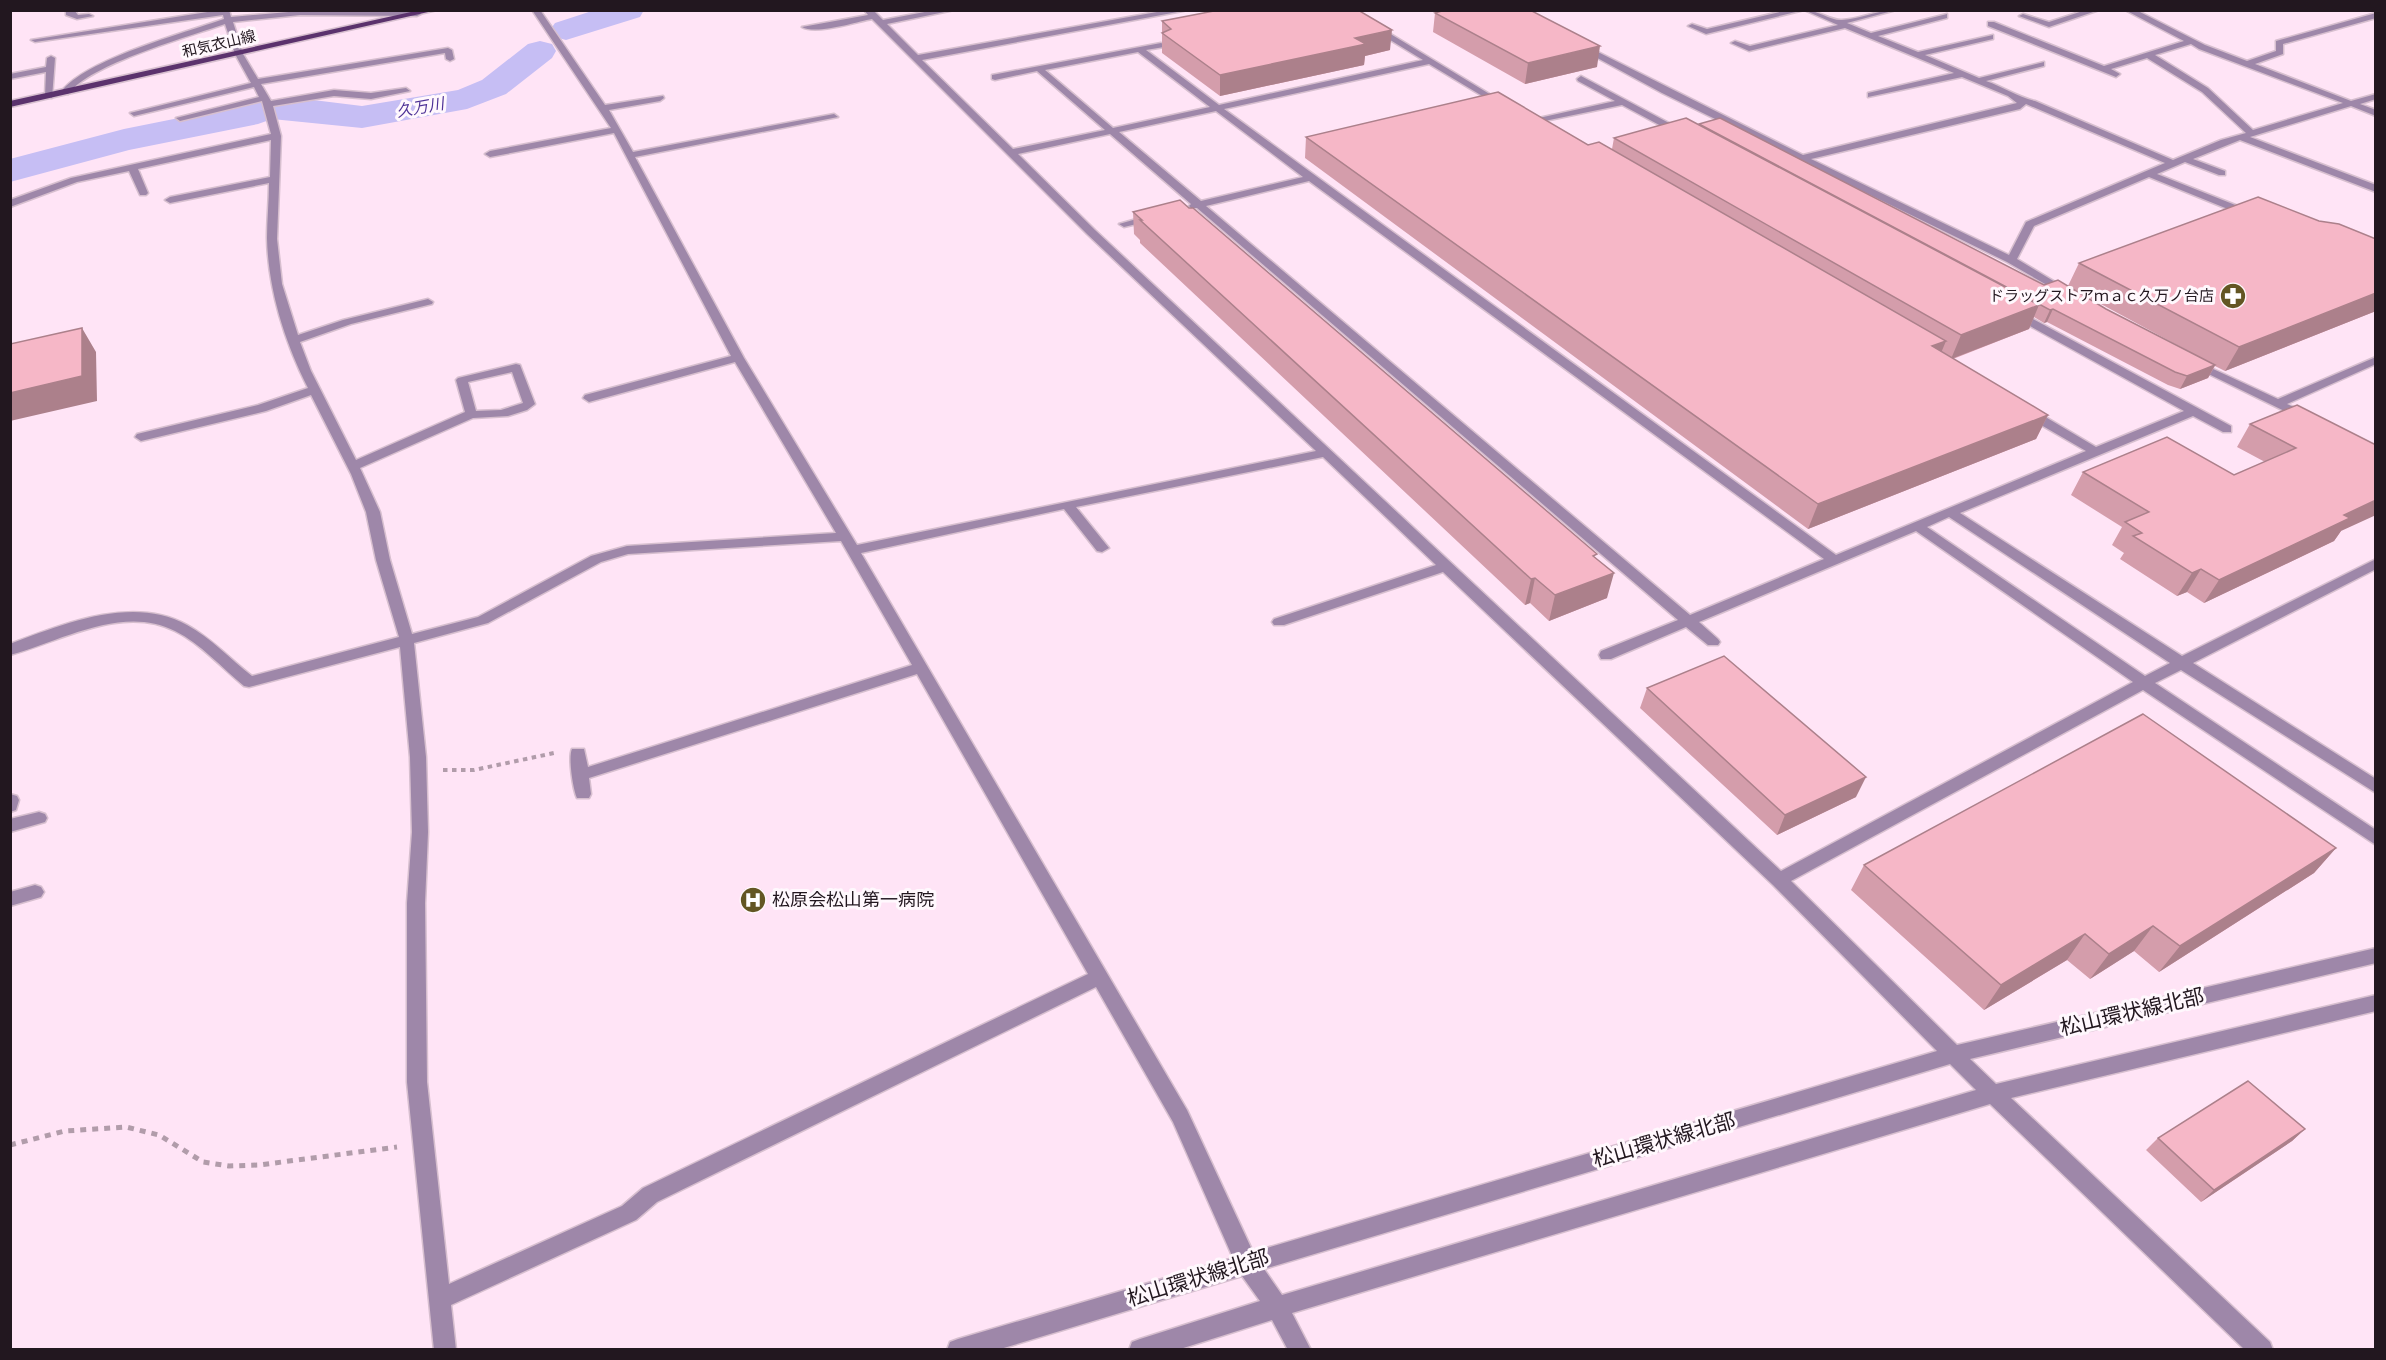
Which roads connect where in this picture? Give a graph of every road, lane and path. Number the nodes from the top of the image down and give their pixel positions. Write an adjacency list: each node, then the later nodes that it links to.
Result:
1 (70, 10): 17 (street)
2 (433, 10): 12 (main road, 和気衣山線)
3 (536, 10): 66 (street)
4 (950, 10): 20 (street)
5 (1184, 10): 15 (street)
6 (1345, 10): 39 (street)
7 (1800, 10): 23 (street)
8 (1808, 10): 22 (street)
9 (1892, 10): 22 (street)
10 (2096, 10): 19 (street)
11 (2129, 10): 29 (street)
12 (416, 12): 14 (street); 33 (main road, 和気衣山線)
13 (871, 13): 20 (street); 24 (street)
14 (227, 14): 27 (street); 33 (street); 55 (street)
15 (1147, 14): 38 (street)
16 (2376, 15): 42 (street)
17 (89, 16)
18 (1944, 16): 25 (street)
19 (2023, 16)
20 (880, 22): 38 (street)
21 (1991, 24): 45 (street)
22 (1842, 25): 25 (street); 30 (street)
23 (1692, 26)
24 (806, 27)
25 (1869, 36): 34 (street)
26 (1990, 37): 34 (street)
27 (34, 40)
28 (1568, 40): 84 (street)
29 (2190, 42): 35 (street); 42 (street)
30 (1735, 43)
31 (1161, 45): 32 (street)
32 (1139, 49): 44 (street); 65 (street)
33 (239, 54): 53 (street); 55 (main road, 和気衣山線)
34 (1917, 55): 47 (street)
35 (2150, 56): 45 (street); 77 (street)
36 (51, 58): 43 (street)
37 (450, 58): 40 (street)
38 (917, 58): 81 (street)
39 (1431, 61): 65 (street); 67 (street)
40 (374, 62): 46 (street); 53 (street)
41 (2041, 64): 52 (street)
42 (2247, 64): 64 (street)
43 (51, 69): 49 (street); 56 (street)
44 (1039, 69): 50 (street); 76 (street)
45 (2103, 69): 48 (street)
46 (375, 73)
47 (1962, 74): 52 (street); 59 (street)
48 (2116, 75)
49 (10, 77)
50 (995, 77)
51 (1581, 79): 62 (street)
52 (1979, 81): 61 (street)
53 (256, 83): 60 (street); 69 (street)
54 (406, 91): 60 (street)
55 (65, 92): 56 (main road, 和気衣山線)
56 (49, 96): 63 (main road, 和気衣山線)
57 (2376, 96): 64 (street)
58 (660, 98): 66 (street)
59 (1881, 100)
60 (267, 101): 72 (street); 78 (street)
61 (2022, 101): 84 (street); 86 (street)
62 (1623, 102): 73 (street); 80 (street)
63 (10, 104)
64 (2351, 104): 68 (street); 77 (street)
65 (1217, 107): 76 (street); 90 (street)
66 (603, 108): 75 (street)
67 (1512, 110)
68 (2376, 112)
69 (134, 113)
70 (1522, 116): 73 (street)
71 (834, 117): 83 (street)
72 (180, 118)
73 (1533, 123): 74 (street)
74 (1543, 128)
75 (616, 130): 82 (street); 83 (street)
76 (1113, 131): 81 (street); 96 (street)
77 (2252, 134): 79 (street)
78 (276, 136): 87 (street); 91 (street)
79 (2241, 137): 85 (street); 92 (street)
80 (1695, 141)
81 (1010, 153): 121 (street)
82 (490, 154)
83 (630, 155): 106 (street)
84 (1801, 158): 101 (street)
85 (2183, 158): 86 (street); 88 (street)
86 (2172, 163): 89 (street)
87 (132, 167): 93 (street); 95 (street)
88 (2222, 173)
89 (2149, 174): 99 (street); 101 (street)
90 (1311, 178): 96 (street); 128 (street)
91 (275, 179): 94 (street); 105 (street)
92 (2376, 189)
93 (143, 193)
94 (170, 200)
95 (10, 204)
96 (1200, 205): 97 (street); 131 (street)
97 (1179, 210)
98 (1168, 213): 100 (street)
99 (2258, 218)
100 (1125, 224)
101 (2011, 260): 102 (street)
102 (2077, 300)
103 (428, 302): 105 (street)
104 (2007, 310): 113 (street)
105 (294, 340): 109 (street)
106 (738, 358): 110 (street); 126 (street)
107 (2183, 358): 111 (street)
108 (2376, 360): 111 (street)
109 (314, 390): 118 (street); 122 (street)
110 (590, 398)
111 (2277, 404): 116 (street)
112 (2023, 410): 120 (street)
113 (2194, 411): 117 (street); 120 (street)
114 (471, 414): 114 (street); 122 (street)
115 (172, 416): 118 (street)
116 (2317, 423)
117 (2226, 429)
118 (172, 430): 119 (street)
119 (141, 437)
120 (2094, 451): 124 (street)
121 (1326, 453): 123 (street); 130 (street)
122 (353, 466): 133 (street)
123 (1068, 505): 126 (street); 127 (street)
124 (1950, 512): 125 (street); 137 (street)
125 (1916, 525): 128 (street); 139 (street)
126 (848, 543): 133 (street); 138 (street)
127 (1102, 548)
128 (1834, 560): 131 (street)
129 (2376, 562): 137 (street)
130 (1447, 566): 132 (street); 149 (street)
131 (1688, 621): 134 (street); 136 (street)
132 (1279, 622)
133 (407, 642): 135 (street); 142 (street)
134 (1713, 642)
135 (10, 650)
136 (1606, 655)
137 (2181, 663): 139 (street); 144 (street)
138 (921, 668): 143 (street); 153 (street)
139 (2144, 683): 148 (street); 149 (street)
140 (578, 753): 143 (street)
141 (558, 762): 142 (path)
142 (419, 771): 157 (street)
143 (580, 775): 145 (street)
144 (2376, 787)
145 (583, 794)
146 (39, 818): 147 (street)
147 (10, 826)
148 (2376, 839)
149 (1779, 880): 155 (street)
150 (35, 892): 151 (street)
151 (10, 899)
152 (2376, 955): 155 (street, 松山環状線北部)
153 (1100, 977): 159 (street); 160 (street)
154 (2376, 1003): 156 (street)
155 (1954, 1054): 156 (street); 159 (street, 松山環状線北部)
156 (1993, 1094): 161 (street); 166 (street)
157 (422, 1144): 158 (path); 160 (street)
158 (10, 1145)
159 (1247, 1264): 161 (street); 163 (street, 松山環状線北部)
160 (440, 1299): 162 (street)
161 (1276, 1307): 164 (street); 165 (street)
162 (445, 1350)
163 (958, 1350)
164 (1140, 1350)
165 (1300, 1350)
166 (2262, 1350)

